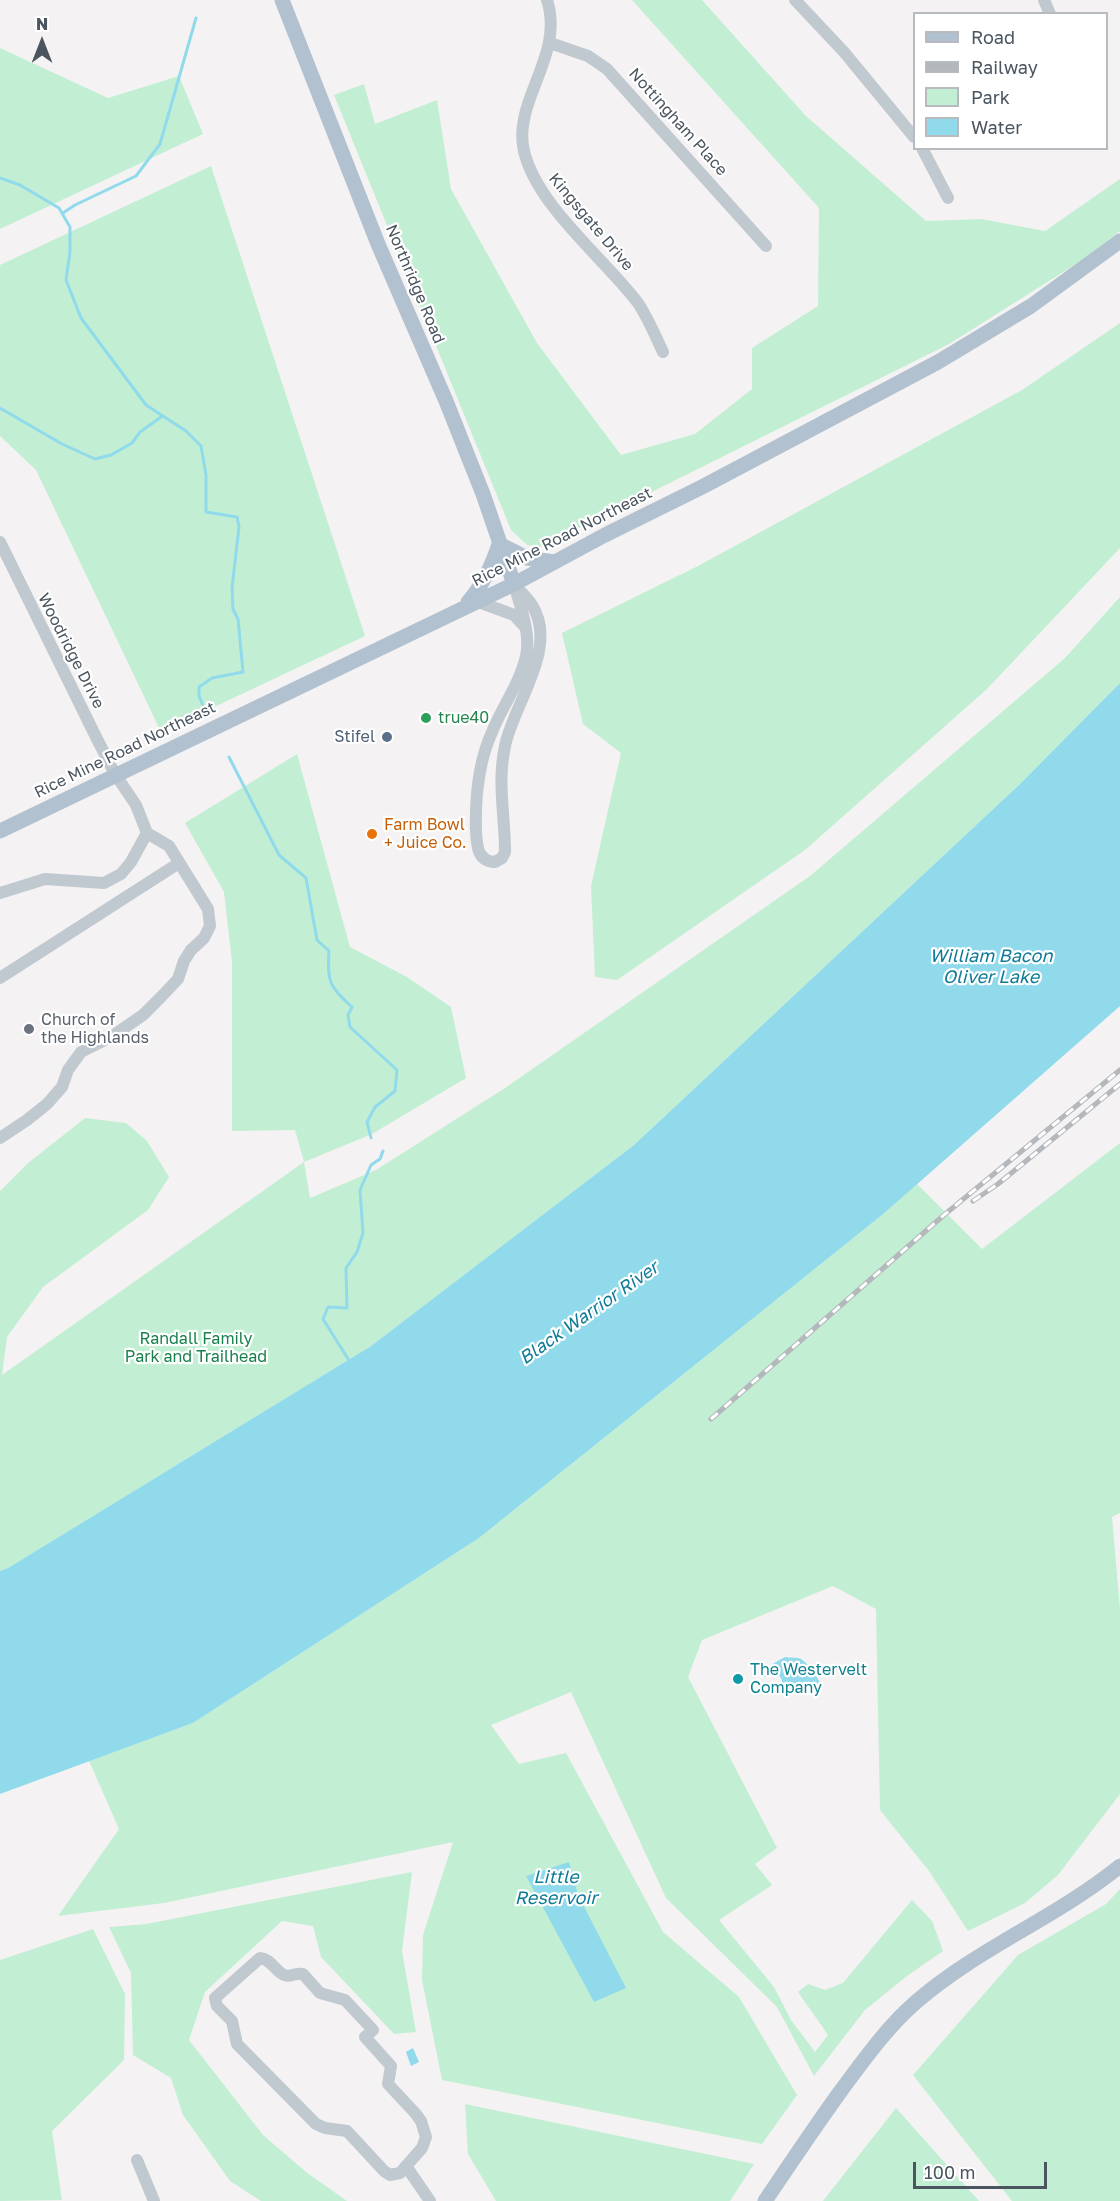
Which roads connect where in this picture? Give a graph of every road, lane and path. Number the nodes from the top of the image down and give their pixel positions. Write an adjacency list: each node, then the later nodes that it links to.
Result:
1 (282, 0): 12 (main road, Northridge Road)
2 (547, 0): 4 (street, Kingsgate Drive)
3 (795, 0): 5 (street)
4 (550, 43): 9 (street, Nottingham Place); 10 (street, Kingsgate Drive)
5 (913, 135)
6 (923, 150): 7 (street)
7 (948, 198)
8 (1120, 241): 13 (main road, Rice Mine Road Northeast)
9 (766, 246)
10 (663, 352)
11 (0, 542): 17 (street, Woodridge Drive)
12 (500, 544): 13 (main road); 14 (main road, Northridge Road); 15 (main road)
13 (554, 562): 14 (main road, Rice Mine Road Northeast)
14 (514, 584): 15 (main road, Rice Mine Road Northeast); 16 (street); 16 (street)
15 (470, 604): 16 (street); 17 (main road, Rice Mine Road Northeast)
16 (526, 628)
17 (116, 774): 18 (main road, Rice Mine Road Northeast); 19 (street, Woodridge Drive)
18 (0, 831)
19 (147, 832): 20 (street); 21 (street)
20 (179, 863): 22 (street); 23 (street)
21 (0, 893)
22 (0, 978)
23 (0, 1138)
24 (1120, 1866): 29 (main road)
25 (137, 2160): 27 (street)
26 (406, 2166): 26 (street); 28 (street)
27 (154, 2201)
28 (430, 2201)
29 (765, 2201)

